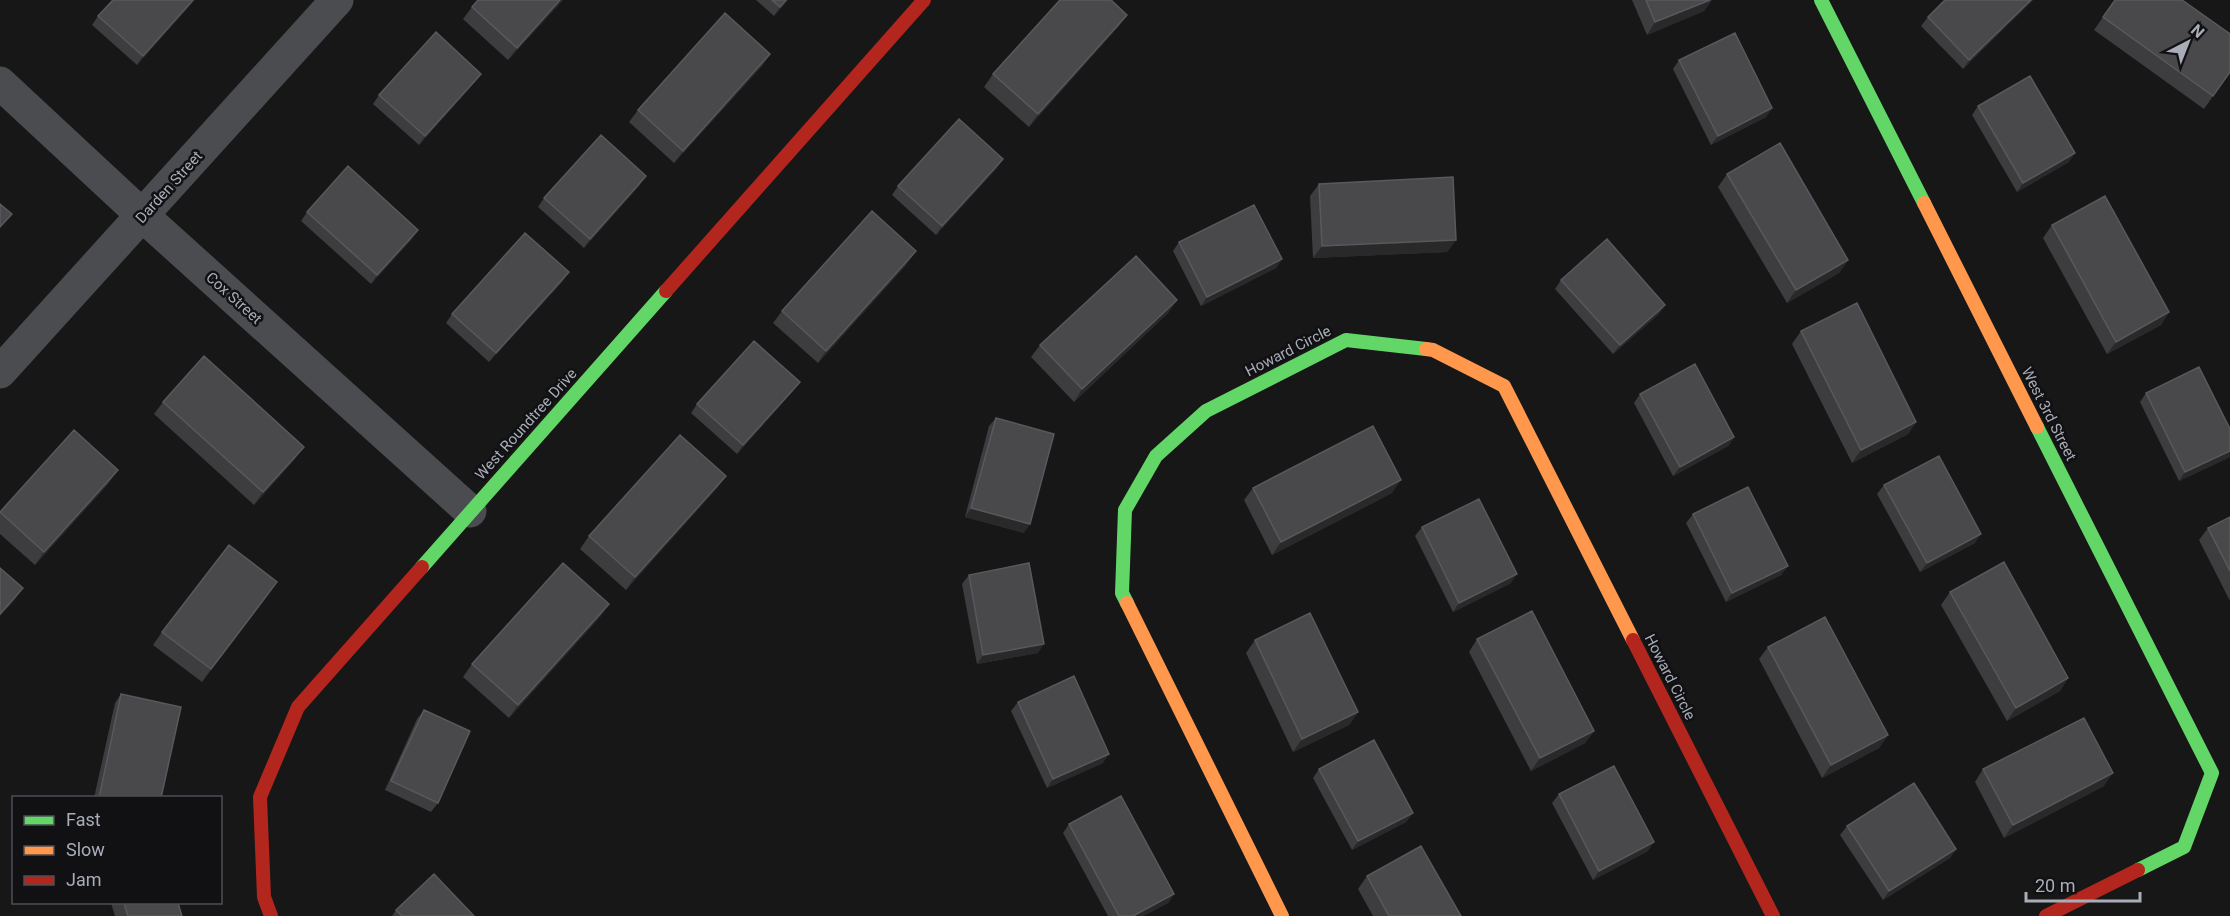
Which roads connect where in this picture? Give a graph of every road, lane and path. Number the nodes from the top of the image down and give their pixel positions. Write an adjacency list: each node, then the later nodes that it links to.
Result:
1 (337, 0): 5 (street, Darden Street)
2 (924, 0): 7 (street, West Roundtree Drive)
3 (1821, 0): 11 (street, West 3rd Street)
4 (0, 82): 5 (street, Cox Street)
5 (143, 216): 6 (street, Darden Street); 7 (street, Cox Street)
6 (0, 372)
7 (470, 511): 8 (street, West Roundtree Drive)
8 (272, 916)
9 (1281, 916): 10 (street, Howard Circle)
10 (1773, 916)
11 (2046, 916)

